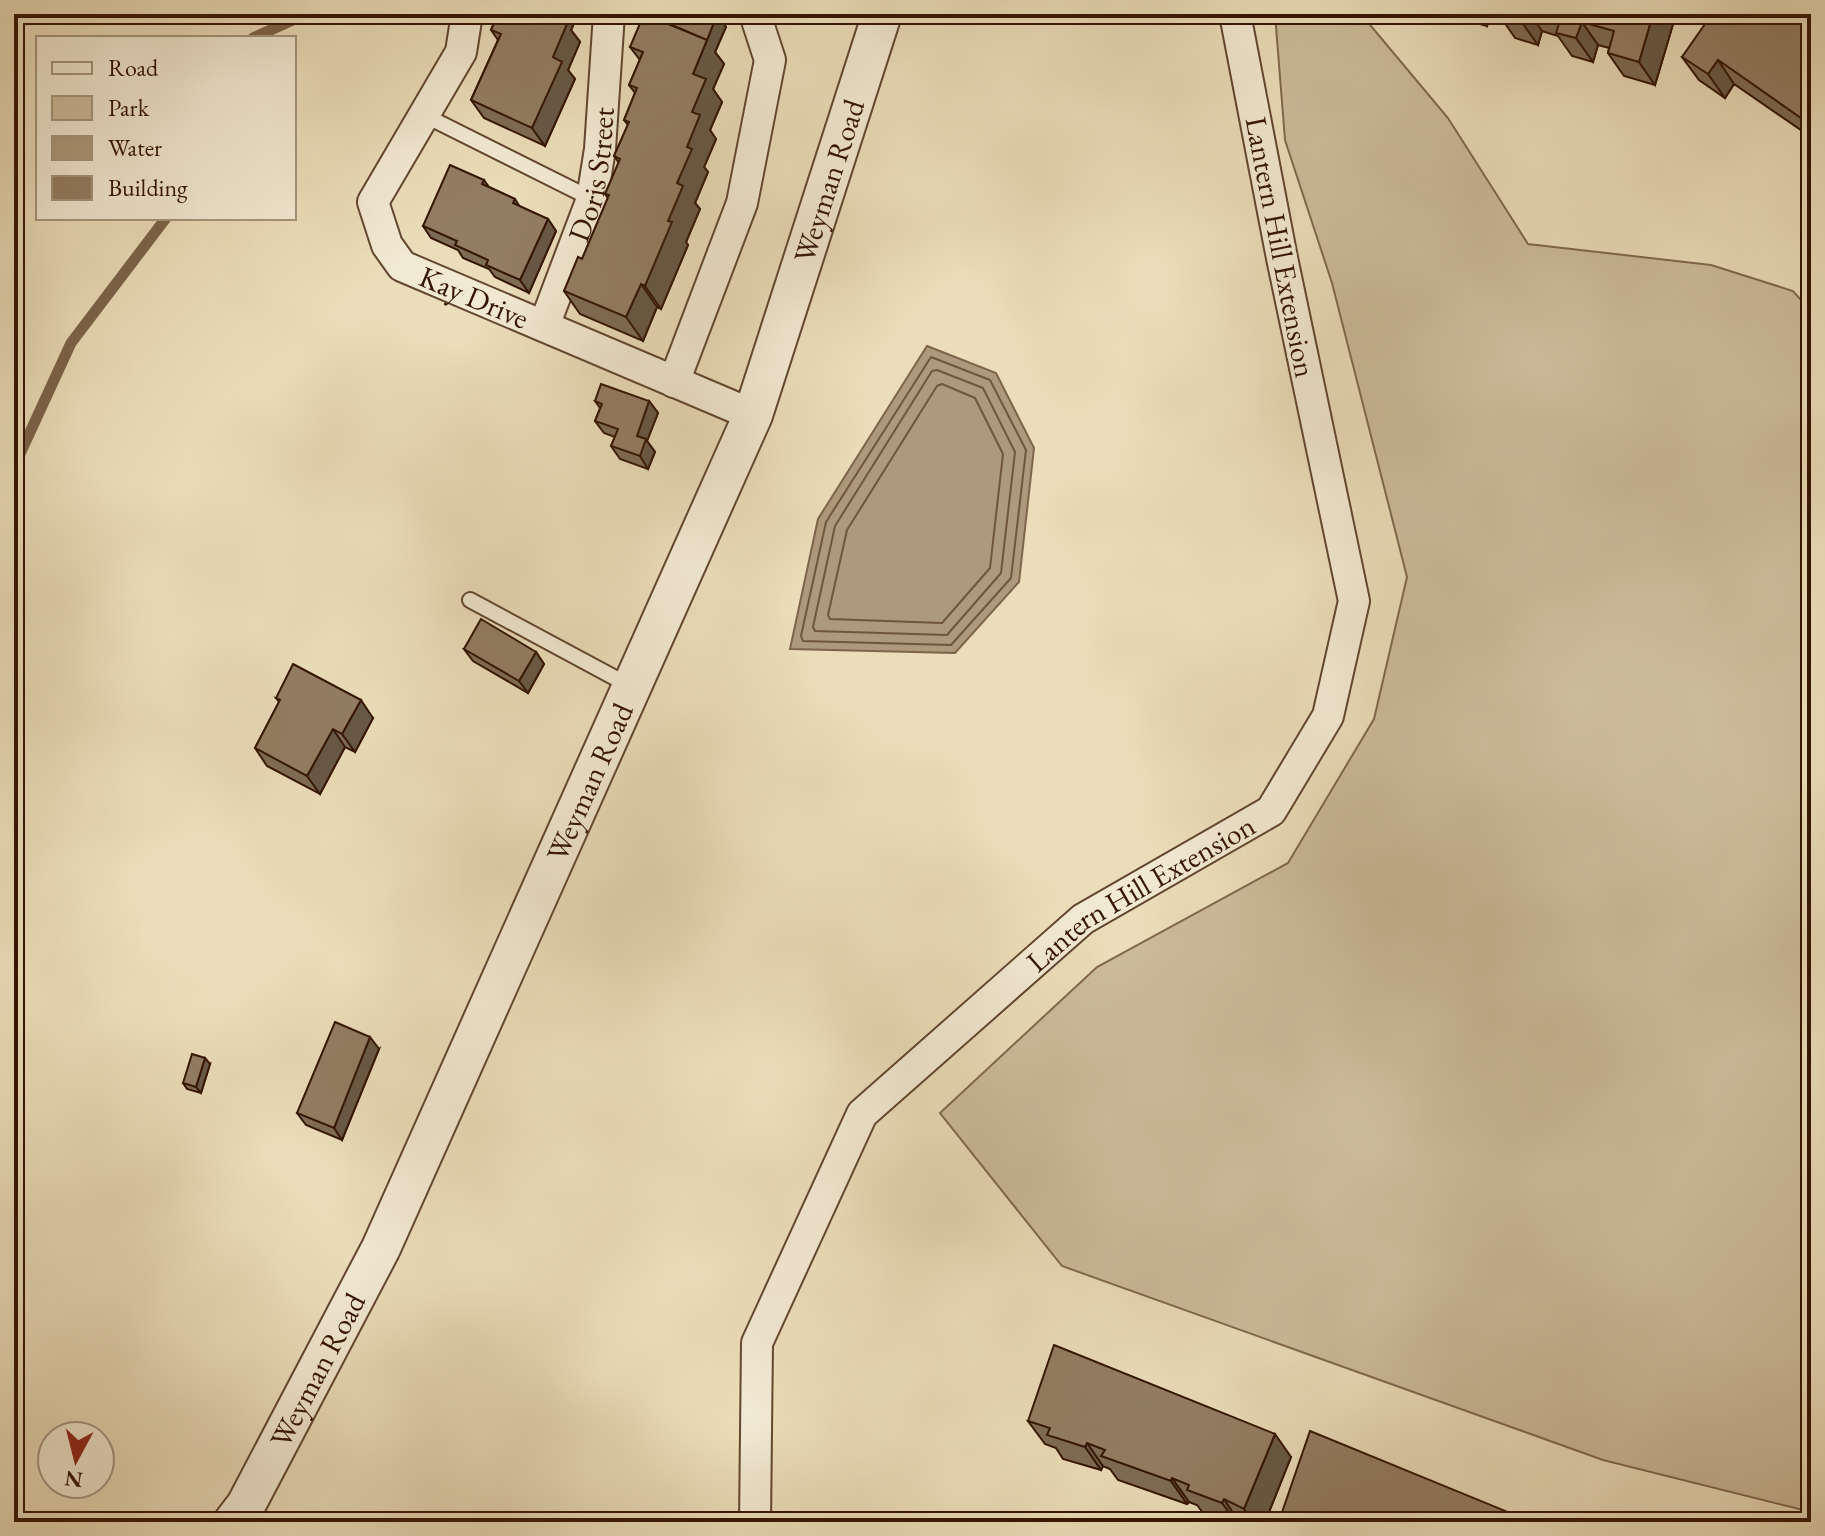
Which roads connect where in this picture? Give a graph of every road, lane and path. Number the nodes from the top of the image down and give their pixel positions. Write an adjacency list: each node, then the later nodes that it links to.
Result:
1 (467, 14): 6 (street, Kay Drive)
2 (609, 14): 7 (street, Doris Street)
3 (755, 14): 9 (street)
4 (882, 14): 10 (street, Weyman Road)
5 (1235, 14): 14 (street, Lantern Hill Extension)
6 (424, 115): 7 (lane); 8 (street, Kay Drive)
7 (592, 199): 8 (street, Doris Street)
8 (544, 326): 9 (street, Kay Drive)
9 (674, 382): 10 (street, Kay Drive)
10 (753, 415): 12 (street, Weyman Road)
11 (470, 600): 12 (lane)
12 (632, 687): 13 (street, Weyman Road)
13 (233, 1522)
14 (755, 1522)

